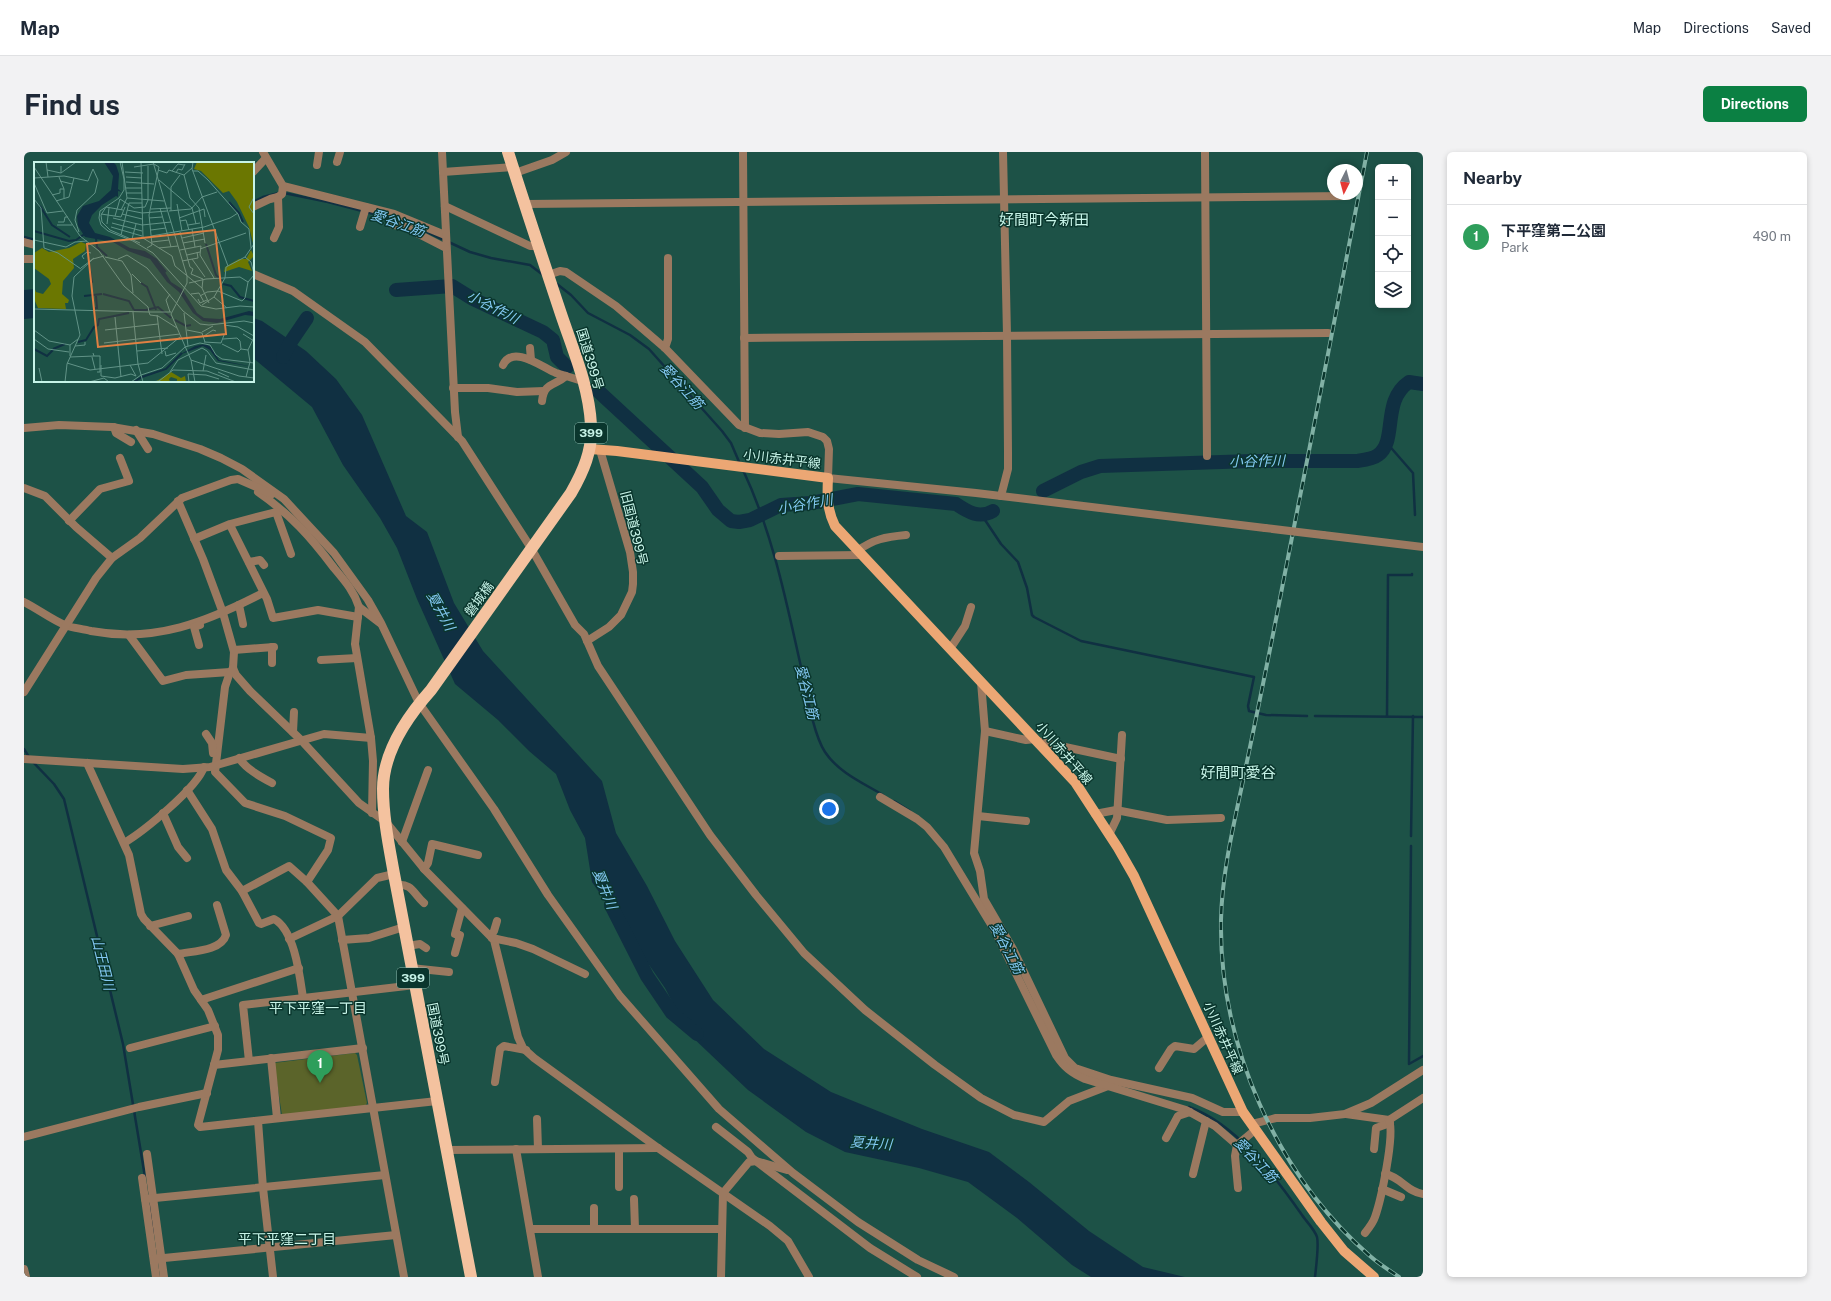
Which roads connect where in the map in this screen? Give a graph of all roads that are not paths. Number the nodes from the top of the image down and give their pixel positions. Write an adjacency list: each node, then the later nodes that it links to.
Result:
1 (319, 152): 11 (street)
2 (340, 152): 10 (street)
3 (442, 152): 14 (street)
4 (508, 152): 13 (highway, 国道399号 / 399)
5 (566, 152): 13 (street)
6 (743, 152): 20 (street)
7 (1003, 152): 19 (street)
8 (1205, 152): 18 (street)
9 (264, 155): 12 (street); 15 (street)
10 (337, 162)
11 (317, 165)
12 (254, 170)
13 (514, 170): 14 (street); 21 (highway, 国道399号 / 399)
14 (443, 172): 22 (street)
15 (283, 186): 17 (street); 24 (street)
16 (1327, 196): 18 (street)
17 (278, 197): 23 (street); 28 (street)
18 (1206, 198): 19 (street); 37 (street)
19 (1004, 200): 20 (street); 38 (street)
20 (743, 202): 21 (street); 39 (street)
21 (525, 204): 31 (highway, 国道399号 / 399)
22 (445, 206): 27 (street); 31 (street)
23 (254, 207)
24 (366, 207): 26 (street); 27 (street)
25 (393, 225): 32 (street)
26 (360, 227)
27 (445, 236): 32 (street)
28 (274, 238)
29 (24, 242): 30 (street)
30 (34, 245)
31 (539, 246): 35 (highway, 国道399号 / 399)
32 (446, 248): 46 (street)
33 (668, 258): 41 (street)
34 (254, 274): 53 (street)
35 (548, 275): 41 (street); 45 (highway, 国道399号 / 399)
36 (1328, 333): 37 (street)
37 (1206, 334): 38 (street); 57 (street)
38 (1007, 335): 39 (street); 62 (street)
39 (744, 338): 51 (street)
40 (530, 348): 42 (street)
41 (666, 348): 51 (street)
42 (531, 360): 43 (street); 44 (street)
43 (503, 365)
44 (566, 376): 45 (street); 47 (street)
45 (584, 382): 56 (highway, 国道399号 / 399)
46 (453, 388): 47 (street); 53 (street)
47 (544, 391): 48 (street)
48 (542, 401)
49 (114, 427): 50 (street); 52 (street); 54 (street)
50 (24, 428)
51 (745, 428): 59 (street)
52 (136, 430): 55 (street); 63 (street)
53 (458, 437): 69 (street)
54 (131, 442)
55 (148, 449)
56 (595, 450): 59 (main road, 小川赤井平線); 69 (highway, 国道399号 / 399); 89 (street, 旧国道399号)
57 (1207, 456)
58 (120, 458): 65 (street)
59 (828, 478): 62 (street); 71 (main road, 小川赤井平線)
60 (248, 484): 63 (street); 64 (street); 81 (street)
61 (25, 489): 65 (street)
62 (1001, 496): 70 (street, bridge)
63 (284, 499): 86 (street)
64 (178, 501): 68 (street); 74 (street)
65 (70, 521): 74 (street)
66 (230, 525): 68 (street); 72 (street); 75 (street)
67 (906, 535): 71 (street)
68 (194, 539): 83 (street)
69 (531, 548): 76 (highway, 国道399号 / 399); 89 (street)
70 (1423, 548)
71 (859, 553): 73 (street); 91 (main road, 小川赤井平線)
72 (291, 554)
73 (779, 556)
74 (112, 558): 87 (street)
75 (249, 562): 77 (street); 78 (street)
76 (522, 563): 98 (highway, 磐城橋 / 399)
77 (264, 565)
78 (263, 593): 80 (street); 84 (street)
79 (24, 602): 87 (street)
80 (239, 605): 83 (street); 85 (street)
81 (359, 607): 84 (street); 86 (street)
82 (971, 607): 91 (street)
83 (224, 616): 88 (street); 90 (street); 92 (street)
84 (358, 617): 93 (street)
85 (243, 624)
86 (381, 624): 100 (street)
87 (67, 626): 88 (street); 99 (street)
88 (129, 635): 96 (street)
89 (586, 641): 169 (street)
90 (199, 645)
91 (950, 649): 97 (main road, 小川赤井平線)
92 (234, 650): 95 (street); 96 (street)
93 (357, 658): 94 (street); 106 (street)
94 (321, 660)
95 (272, 663)
96 (232, 670): 103 (street); 113 (street)
97 (981, 682): 102 (street); 108 (main road, 小川赤井平線)
98 (431, 690): 100 (highway, 国道399号 / 399)
99 (24, 692)
100 (419, 703): 125 (highway, 国道399号 / 399); 195 (street)
101 (294, 712): 103 (street)
102 (984, 731): 108 (street); 122 (street)
103 (293, 732): 107 (street)
104 (206, 734): 113 (street)
105 (1122, 735): 111 (street)
106 (371, 738): 107 (street); 120 (street)
107 (301, 740): 109 (street); 120 (street)
108 (1036, 740): 111 (street); 121 (main road, 小川赤井平線)
109 (239, 758): 113 (street); 115 (street)
110 (24, 759): 112 (street)
111 (1121, 759): 118 (street)
112 (87, 763): 113 (street); 128 (street)
113 (210, 766): 116 (street); 133 (street)
114 (428, 770): 127 (street)
115 (272, 784)
116 (187, 790): 119 (street); 134 (street)
117 (880, 797): 169 (street)
118 (1116, 810): 121 (street); 123 (street); 126 (street)
119 (163, 813): 128 (street); 130 (street)
120 (372, 813): 125 (street)
121 (1096, 814): 126 (main road, 小川赤井平線)
122 (978, 816): 124 (street); 175 (street)
123 (1221, 818)
124 (1026, 821)
125 (386, 822): 127 (street); 132 (highway, 国道399号 / 399)
126 (1109, 835): 159 (main road, 小川赤井平線)
127 (402, 842): 131 (street)
128 (124, 843): 141 (street)
129 (478, 855): 131 (street)
130 (187, 858)
131 (424, 869): 137 (street)
132 (395, 879): 135 (street); 139 (street); 142 (highway, 国道399号 / 399)
133 (307, 882): 134 (street); 139 (street)
134 (242, 891): 144 (street)
135 (424, 903)
136 (217, 905): 149 (street)
137 (462, 908): 143 (street); 148 (street)
138 (188, 916): 141 (street)
139 (338, 916): 144 (street); 145 (street)
140 (496, 921): 143 (street)
141 (150, 926): 149 (street)
142 (404, 927): 145 (street); 146 (highway, 国道399号 / 399)
143 (492, 937): 153 (street); 162 (street)
144 (289, 939): 150 (street)
145 (342, 940): 155 (street)
146 (407, 946): 147 (street); 151 (highway, 国道399号 / 399)
147 (426, 948)
148 (455, 953)
149 (178, 954): 157 (street)
150 (299, 968): 156 (street); 157 (street)
151 (411, 968): 152 (street); 154 (highway, 国道399号 / 399)
152 (449, 972)
153 (585, 974)
154 (415, 985): 155 (street); 172 (highway, 国道399号 / 399)
155 (353, 992): 156 (street); 161 (street)
156 (303, 998): 164 (street)
157 (201, 1000): 158 (street)
158 (215, 1026): 160 (street); 165 (street)
159 (1208, 1037): 166 (street); 175 (main road, 小川赤井平線)
160 (130, 1048)
161 (362, 1048): 163 (street); 173 (street)
162 (526, 1050): 168 (street); 188 (street)
163 (271, 1058): 164 (street); 177 (street)
164 (249, 1061): 165 (street)
165 (214, 1065): 170 (street)
166 (1159, 1068)
167 (1423, 1070): 176 (street)
168 (495, 1082)
169 (1108, 1086): 174 (street)
170 (207, 1093): 179 (street); 184 (street)
171 (1423, 1098): 181 (street)
172 (437, 1101): 173 (street); 192 (highway, 国道399号 / 399)
173 (374, 1108): 177 (street); 198 (street)
174 (1190, 1112): 180 (street); 185 (street)
175 (1243, 1112): 183 (main road, 小川赤井平線)
176 (1345, 1114): 181 (street); 183 (street)
177 (277, 1118): 179 (street)
178 (537, 1119): 190 (street)
179 (258, 1120): 201 (street)
180 (1206, 1121): 186 (street); 196 (street)
181 (1390, 1122): 191 (street); 197 (street)
182 (716, 1127): 194 (street)
183 (1253, 1127): 186 (street); 230 (main road, 小川赤井平線)
184 (24, 1137)
185 (1166, 1138)
186 (1237, 1145): 202 (street)
187 (619, 1148): 188 (street); 190 (street); 200 (street)
188 (658, 1148): 204 (street)
189 (516, 1149): 190 (street); 192 (street); 210 (street)
190 (538, 1149)
191 (1374, 1149)
192 (446, 1150): 224 (highway, 国道399号 / 399)
193 (147, 1154): 207 (street)
194 (756, 1161): 195 (street); 204 (street); 228 (street)
195 (790, 1171): 229 (street)
196 (1193, 1174)
197 (1385, 1174): 203 (street); 205 (street)
198 (384, 1175): 201 (street); 215 (street)
199 (142, 1178): 207 (street)
200 (619, 1187)
201 (263, 1188): 207 (street); 216 (street)
202 (1238, 1188)
203 (1382, 1188): 206 (street); 214 (street)
204 (723, 1193): 213 (street); 227 (street)
205 (1423, 1194)
206 (1401, 1197)
207 (149, 1198): 217 (street)
208 (634, 1199): 212 (street)
209 (594, 1208): 211 (street)
210 (530, 1229): 211 (street); 225 (street)
211 (594, 1229): 212 (street)
212 (635, 1229): 213 (street)
213 (722, 1229): 226 (street)
214 (1365, 1233)
215 (396, 1235): 216 (street); 223 (street)
216 (269, 1248): 217 (street); 222 (street)
217 (158, 1258): 220 (street); 221 (street)
218 (24, 1270): 219 (street)
219 (26, 1277)
220 (156, 1277)
221 (164, 1277)
222 (272, 1277)
223 (404, 1277)
224 (471, 1277)
225 (538, 1277)
226 (721, 1277)
227 (809, 1277)
228 (917, 1277)
229 (954, 1277)
230 (1374, 1277)

